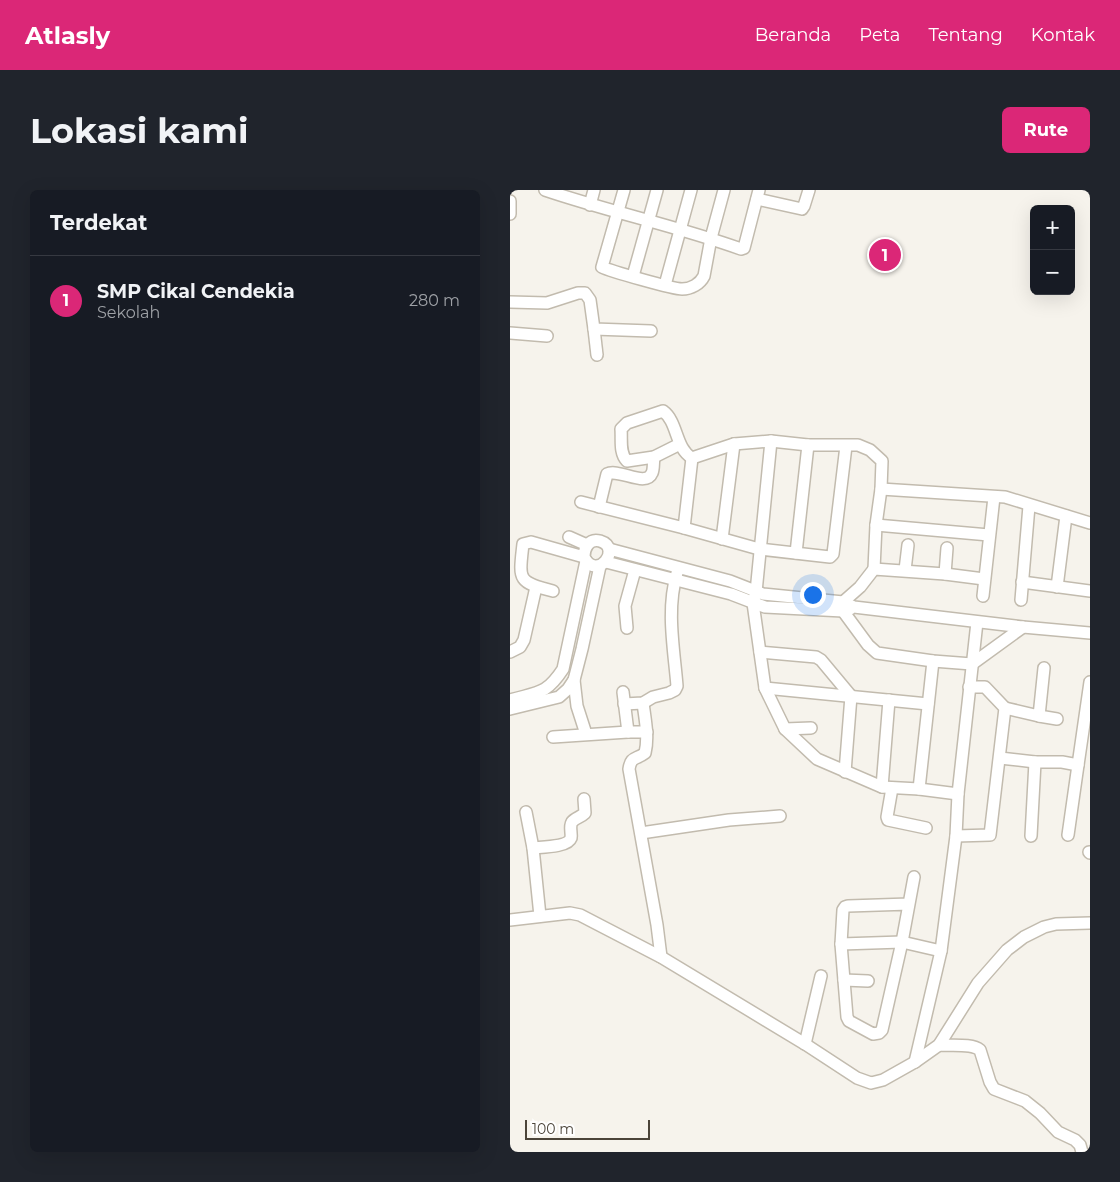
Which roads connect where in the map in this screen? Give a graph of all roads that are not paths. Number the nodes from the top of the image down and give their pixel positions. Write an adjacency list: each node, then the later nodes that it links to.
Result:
1 (545, 190): 8 (street)
2 (594, 190): 11 (street)
3 (624, 190): 12 (street)
4 (657, 190): 14 (street)
5 (691, 190): 15 (street)
6 (724, 190): 16 (street)
7 (809, 190): 9 (street)
8 (563, 193): 11 (street)
9 (758, 194): 16 (street)
10 (510, 201): 13 (street)
11 (590, 205): 12 (street)
12 (617, 212): 14 (street); 17 (street)
13 (510, 214)
14 (648, 221): 15 (street); 17 (street)
15 (680, 230): 16 (street); 18 (street)
16 (711, 238): 18 (street)
17 (633, 276): 18 (street)
18 (665, 285)
19 (510, 302): 20 (street)
20 (594, 329): 21 (street); 24 (street)
21 (651, 331)
22 (510, 334): 23 (street)
23 (547, 336)
24 (598, 355)
25 (771, 441): 27 (street); 28 (street); 48 (street)
26 (680, 444): 30 (street); 30 (street); 31 (street)
27 (734, 444): 31 (street); 43 (street)
28 (808, 445): 29 (street); 49 (street)
29 (846, 446): 32 (street); 49 (street)
30 (654, 457): 35 (street)
31 (692, 458): 40 (street)
32 (881, 489): 33 (street); 39 (street)
33 (994, 497): 36 (street); 41 (street)
34 (581, 502): 35 (street)
35 (599, 506): 40 (street)
36 (1030, 506): 37 (street); 59 (street)
37 (1066, 516): 38 (street); 61 (street)
38 (1090, 523)
39 (876, 525): 41 (street); 53 (street)
40 (684, 528): 43 (street)
41 (989, 535): 57 (street)
42 (568, 537): 44 (street)
43 (722, 539): 48 (street)
44 (587, 545): 47 (street); 50 (street)
45 (908, 545): 55 (street)
46 (947, 548): 56 (street)
47 (609, 549): 51 (street); 52 (street)
48 (759, 549): 49 (street); 65 (street)
49 (796, 553)
50 (585, 559): 51 (street); 60 (street); 72 (street)
51 (603, 564): 54 (street); 73 (street)
52 (679, 566): 58 (street); 65 (street)
53 (874, 568): 55 (street); 67 (street)
54 (634, 570): 58 (street); 70 (street)
55 (904, 570): 56 (street)
56 (945, 574): 57 (street)
57 (984, 579): 64 (street)
58 (675, 580): 65 (street); 87 (street)
59 (1022, 582): 61 (street); 66 (street)
60 (536, 587): 62 (street); 74 (street)
61 (1057, 587): 63 (street)
62 (553, 591)
63 (1090, 591)
64 (983, 596)
65 (754, 597): 67 (street); 75 (street)
66 (1021, 600)
67 (847, 607): 68 (street); 76 (street)
68 (977, 622): 69 (street); 77 (street)
69 (1023, 627): 71 (street); 77 (street)
70 (626, 628)
71 (1090, 633)
72 (569, 646): 73 (street); 85 (street)
73 (582, 649): 79 (street)
74 (510, 652)
75 (760, 652): 81 (street); 84 (street)
76 (933, 661): 77 (street); 89 (street)
77 (972, 664): 82 (street)
78 (1044, 668): 92 (street)
79 (574, 680): 91 (street); 98 (street)
80 (1090, 682): 102 (street)
81 (765, 688): 84 (street); 95 (street)
82 (969, 688): 90 (street); 106 (street)
83 (623, 692): 88 (street)
84 (851, 696): 86 (street); 103 (street)
85 (510, 700)
86 (889, 700): 89 (street); 104 (street)
87 (643, 703): 88 (street); 97 (street)
88 (624, 704): 96 (street)
89 (928, 704): 105 (street)
90 (1005, 708): 92 (street); 100 (street)
91 (510, 709)
92 (1039, 716): 93 (street)
93 (1057, 719)
94 (811, 728): 95 (street)
95 (784, 730): 103 (street)
96 (628, 732): 97 (street); 98 (street)
97 (647, 732): 111 (street)
98 (586, 734): 99 (street)
99 (553, 737)
100 (1000, 758): 101 (street); 113 (street)
101 (1035, 762): 102 (street); 114 (street)
102 (1078, 765): 112 (street)
103 (844, 772): 104 (street)
104 (887, 787): 105 (street); 110 (street)
105 (919, 789): 106 (street)
106 (958, 794): 113 (street)
107 (584, 799): 115 (street)
108 (526, 812): 115 (street)
109 (780, 816): 111 (street)
110 (926, 828)
111 (641, 833): 124 (street)
112 (1068, 834)
113 (956, 836): 123 (street)
114 (1031, 836)
115 (533, 848): 118 (street)
116 (914, 877): 117 (street)
117 (909, 904): 121 (street); 122 (street)
118 (540, 916): 119 (street); 124 (street)
119 (510, 920)
120 (1090, 923): 129 (street)
121 (902, 942): 122 (street); 123 (street); 126 (street)
122 (842, 944): 126 (street)
123 (941, 951): 130 (street)
124 (661, 957): 128 (street)
125 (822, 976): 128 (street)
126 (844, 980): 127 (street)
127 (868, 981)
128 (805, 1044): 130 (street)
129 (940, 1045): 130 (street); 131 (street)
130 (915, 1062)
131 (1082, 1152)

